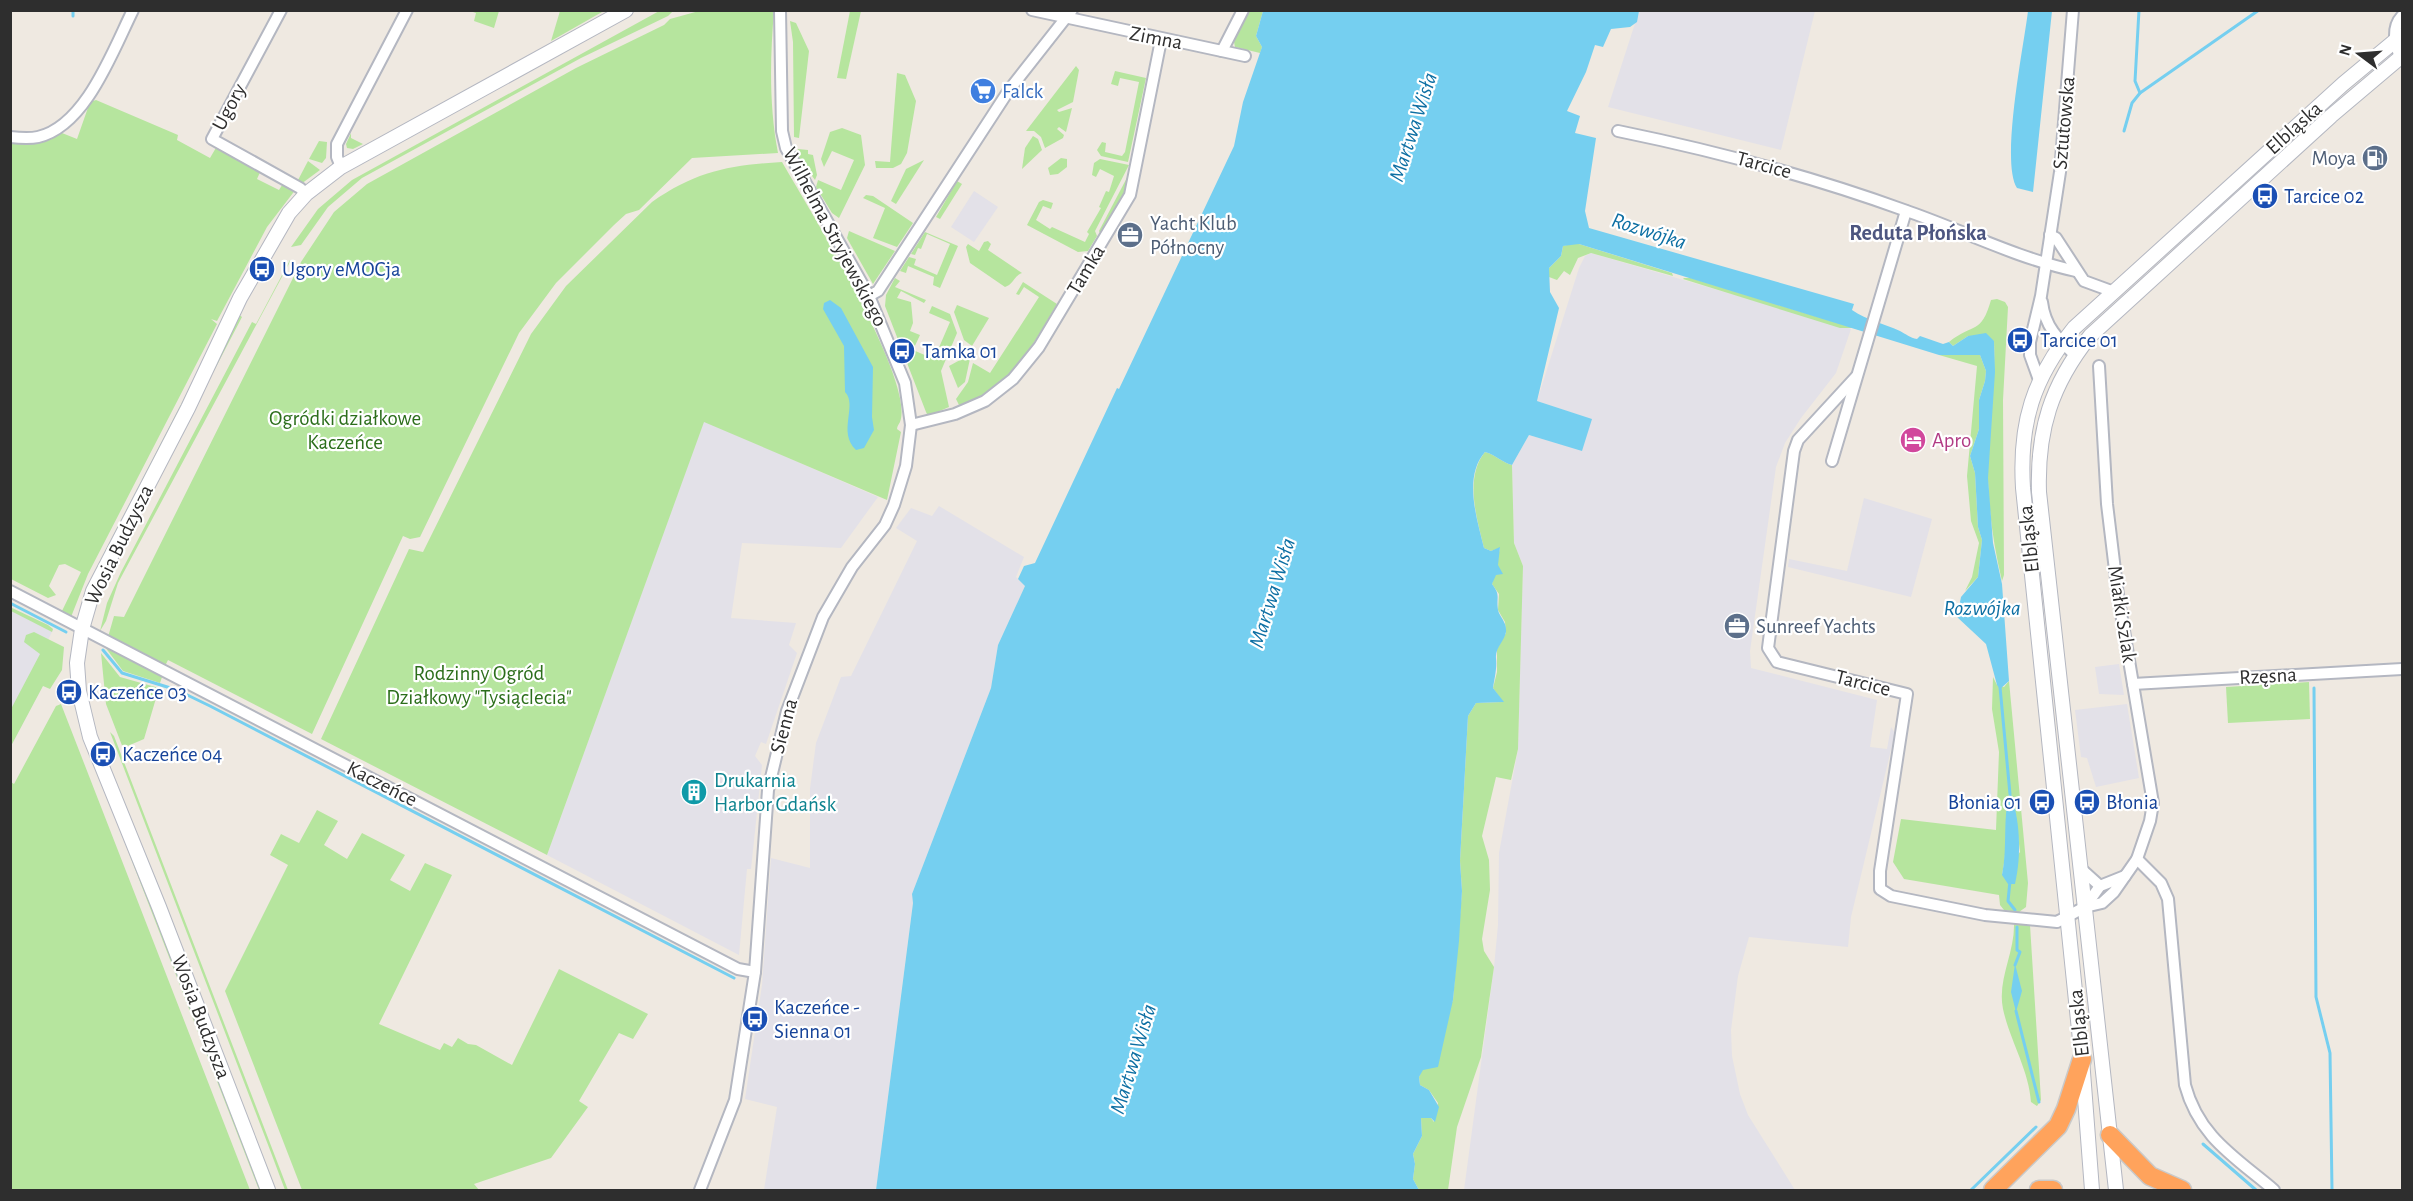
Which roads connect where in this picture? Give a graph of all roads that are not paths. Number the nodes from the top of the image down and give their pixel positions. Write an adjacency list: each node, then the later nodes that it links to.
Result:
1 (133, 10): 17 (street)
2 (281, 10): 19 (street, Ugory)
3 (407, 10): 18 (street)
4 (626, 10): 18 (main road)
5 (780, 10): 25 (street, Wilhelma Stryjewskiego)
6 (1032, 10): 9 (street, Zimna)
7 (1243, 10): 13 (street)
8 (2073, 10): 21 (street, Sztutowska)
9 (1068, 14): 12 (street, Zimna); 25 (street)
10 (2403, 16): 11 (street)
11 (2398, 38): 15 (street); 24 (main road, Elbląska)
12 (1161, 39): 13 (street, Zimna); 32 (street, Tamka)
13 (1222, 51): 14 (street, Zimna)
14 (1245, 56)
15 (2401, 57): 28 (main road, Elbląska)
16 (1618, 132): 20 (street, Tarcice)
17 (10, 137)
18 (341, 167): 19 (main road, Wosia Budzysza)
19 (306, 194): 35 (main road, Wosia Budzysza)
20 (1906, 211): 22 (street, Tarcice); 30 (street, Tarcice)
21 (2050, 235): 22 (street, Sztutowska); 23 (street)
22 (2046, 264): 23 (street, Tarcice); 26 (street, Sztutowska)
23 (2076, 271): 24 (street)
24 (2114, 292): 27 (main road, Elbląska)
25 (869, 296): 32 (street, Wilhelma Stryjewskiego)
26 (2041, 296): 27 (street, Sztutowska); 31 (street, Sztutowska)
27 (2062, 343): 28 (street, Sztutowska); 31 (main road, Elbląska)
28 (2075, 355): 39 (main road, Elbląska)
29 (2099, 366): 37 (street, Miałki Szlak)
30 (1856, 377): 33 (street, Tarcice); 43 (street, Tarcice)
31 (2039, 380): 43 (main road, Elbląska)
32 (910, 425): 44 (street, Sienna)
33 (1832, 461)
34 (10, 591): 35 (street, Kaczeńce)
35 (82, 629): 44 (street, Kaczeńce); 47 (main road, Wosia Budzysza)
36 (2403, 669): 37 (street, Rzęsna)
37 (2133, 684): 38 (street, Miałki Szlak)
38 (2137, 859): 40 (street, Miałki Szlak); 55 (street)
39 (2080, 868): 41 (street); 42 (main road, Elbląska)
40 (2125, 876): 41 (street); 42 (street, Miałki Szlak)
41 (2100, 886): 42 (street, Miałki Szlak)
42 (2085, 907): 43 (street, Miałki Szlak); 46 (main road, Elbląska)
43 (2067, 917): 45 (main road, Elbląska)
44 (755, 972): 48 (street, Sienna)
45 (2082, 1059): 49 (highway); 52 (main road, Elbląska)
46 (2110, 1135): 53 (main road, Elbląska); 54 (highway)
47 (268, 1191)
48 (700, 1191)
49 (1993, 1191)
50 (2039, 1191): 51 (highway)
51 (2053, 1191)
52 (2092, 1191)
53 (2116, 1191)
54 (2182, 1191)
55 (2274, 1191)

